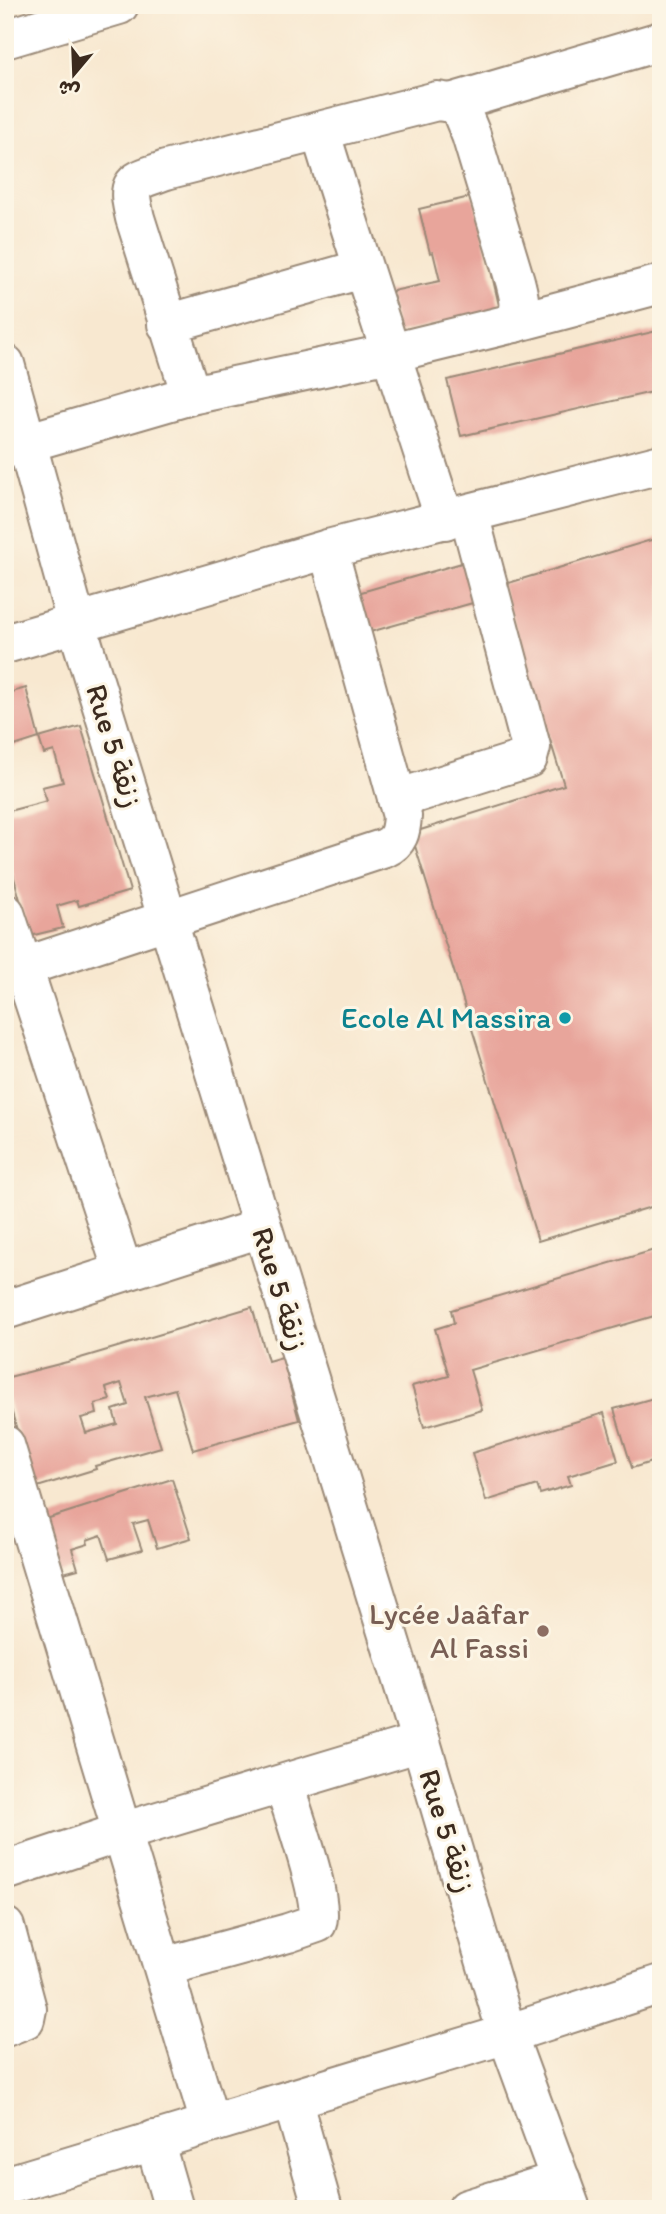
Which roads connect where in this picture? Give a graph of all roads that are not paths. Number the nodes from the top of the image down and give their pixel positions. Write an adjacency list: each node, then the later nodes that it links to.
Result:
1 (119, 5): 2 (street)
2 (5, 39)
3 (661, 41): 4 (street)
4 (451, 103): 5 (street); 8 (street)
5 (320, 131): 6 (street); 9 (street)
6 (362, 269): 9 (street); 10 (street)
7 (661, 284): 8 (street)
8 (514, 323): 10 (street)
9 (167, 324): 12 (street)
10 (391, 353): 12 (street); 15 (street)
11 (5, 363): 13 (street, Rue 5 زنقة)
12 (191, 395): 13 (street)
13 (16, 445): 17 (street, Rue 5 زنقة)
14 (661, 464): 15 (street)
15 (457, 517): 16 (street); 19 (street)
16 (328, 549): 17 (street); 19 (street)
17 (77, 625): 18 (street); 21 (street, Rue 5 زنقة)
18 (5, 644)
19 (397, 799): 21 (street)
20 (5, 913): 22 (street)
21 (168, 920): 22 (street); 23 (street, Rue 5 زنقة)
22 (14, 970): 24 (street)
23 (261, 1228): 24 (street); 27 (street, Rue 5 زنقة)
24 (123, 1271): 25 (street)
25 (5, 1310)
26 (5, 1445): 29 (street)
27 (421, 1742): 28 (street); 35 (street, Rue 5 زنقة)
28 (284, 1784): 29 (street); 32 (street)
29 (122, 1832): 30 (street); 32 (street)
30 (5, 1871)
31 (5, 1927): 34 (street)
32 (164, 1967): 37 (street)
33 (661, 1984): 35 (street)
34 (5, 2027)
35 (507, 2034): 36 (street); 40 (street, Rue 5 زنقة)
36 (292, 2099): 37 (street); 42 (street)
37 (211, 2123): 38 (street)
38 (154, 2140): 39 (street); 41 (street)
39 (5, 2186)
40 (566, 2194): 43 (street)
41 (174, 2209)
42 (323, 2209)
43 (467, 2209)

